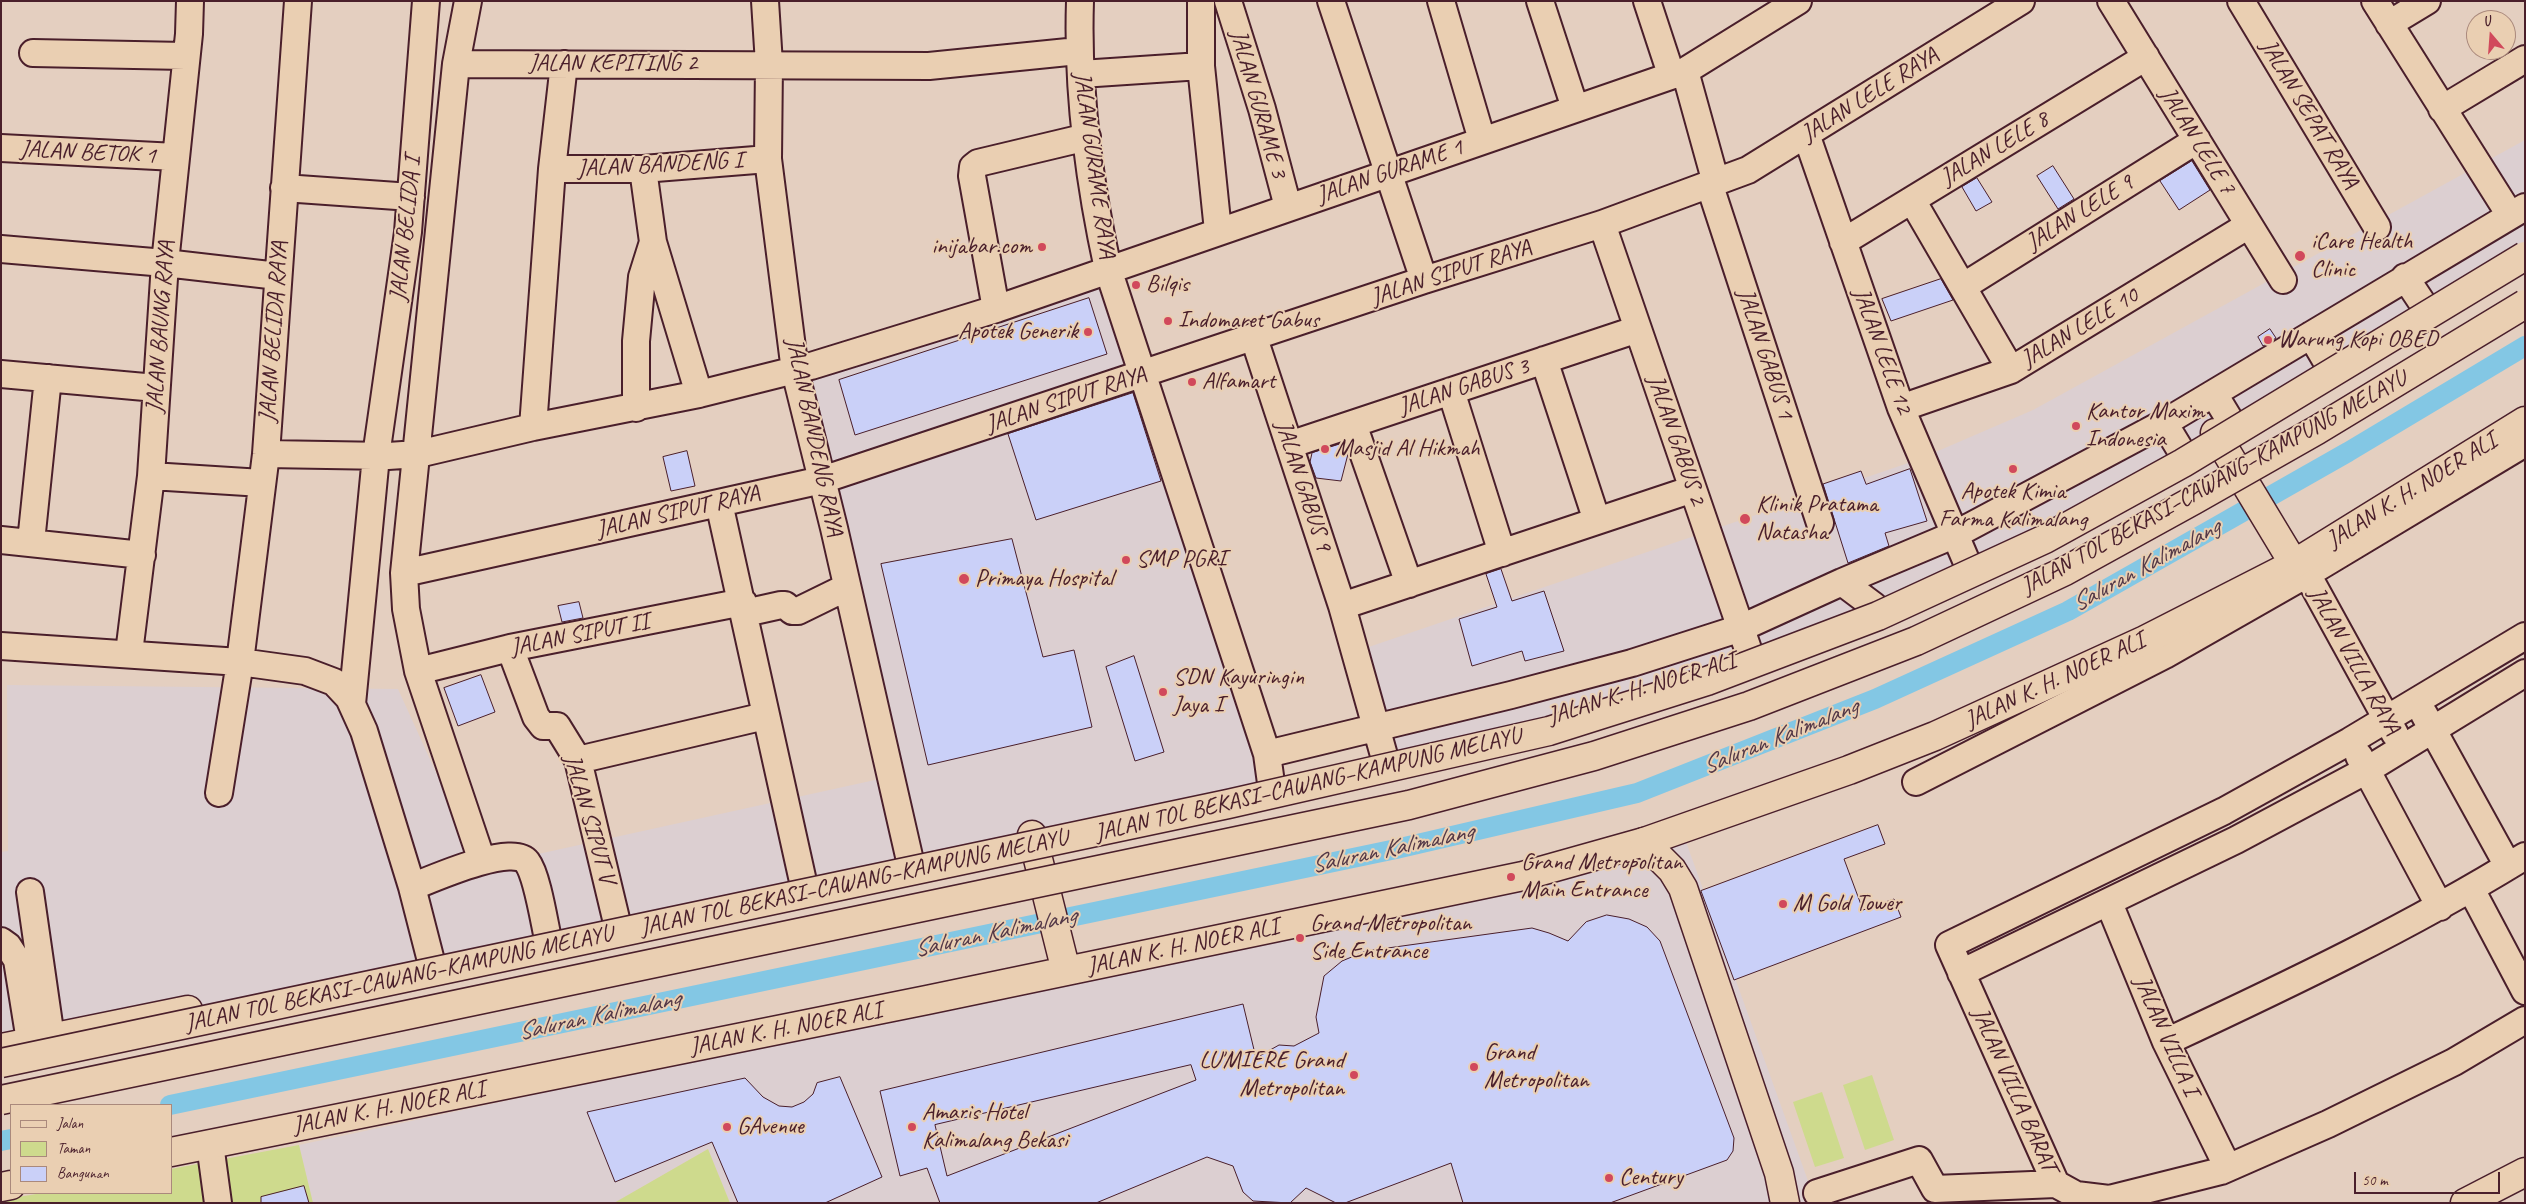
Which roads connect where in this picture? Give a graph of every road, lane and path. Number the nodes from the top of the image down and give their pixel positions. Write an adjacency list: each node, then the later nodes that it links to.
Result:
1 (190, 1): 21 (street, JALAN BAUNG RAYA)
2 (298, 1): 43 (street, JALAN BELIDA RAYA)
3 (426, 1): 44 (street, JALAN BELIDA I)
4 (468, 1): 25 (street)
5 (765, 1): 27 (street, JALAN BANDENG RAYA)
6 (1080, 1): 24 (street, JALAN GURAME RAYA)
7 (1201, 1): 28 (street)
8 (1228, 1): 46 (street, JALAN GURAME 3)
9 (1331, 1): 41 (street)
10 (1441, 1): 34 (street)
11 (1540, 1): 30 (street)
12 (1647, 1): 29 (street, JALAN GABUS 1)
13 (1798, 1): 29 (street, JALAN GURAME 1)
14 (2021, 1): 32 (street, JALAN LELE RAYA)
15 (2111, 1): 22 (street, JALAN LELE 7)
16 (2242, 1): 50 (street, JALAN SEPAT RAYA)
17 (2375, 1): 19 (street)
18 (2427, 1): 19 (street)
19 (2389, 24): 31 (street)
20 (33, 53): 21 (street)
21 (186, 56): 37 (street, JALAN BAUNG RAYA)
22 (2146, 57): 35 (street, JALAN LELE 7); 45 (street, JALAN LELE 8)
23 (2525, 59): 31 (street)
24 (1080, 62): 27 (street, JALAN KEPITING 2); 28 (street, JALAN KEPITING 2); 33 (street, JALAN GURAME RAYA)
25 (456, 64): 26 (street, JALAN KEPITING 2); 92 (street)
26 (564, 64): 27 (street, JALAN KEPITING 2); 39 (street)
27 (769, 64): 38 (street, JALAN BANDENG RAYA)
28 (1201, 66): 51 (street)
29 (1678, 73): 30 (street, JALAN GURAME 1); 42 (street, JALAN GABUS 1)
30 (1575, 108): 34 (street, JALAN GURAME 1)
31 (2442, 109): 47 (street)
32 (1806, 134): 42 (street, JALAN LELE RAYA); 53 (street, JALAN LELE 12)
33 (1087, 137): 58 (street, JALAN GURAME RAYA); 66 (street)
34 (1482, 140): 41 (street, JALAN GURAME 1)
35 (2197, 140): 49 (street, JALAN LELE 7); 63 (street, JALAN LELE 9)
36 (1, 148): 37 (street, JALAN BETOK 1)
37 (176, 157): 57 (street, JALAN BAUNG RAYA)
38 (768, 159): 40 (street, JALAN BANDENG I); 73 (street, JALAN BANDENG RAYA)
39 (552, 169): 40 (street, JALAN BANDENG I); 86 (street)
40 (643, 169): 52 (street)
41 (1388, 172): 46 (street, JALAN GURAME 1); 61 (street)
42 (1713, 185): 48 (street, JALAN SIPUT RAYA); 99 (street, JALAN GABUS 1)
43 (284, 188): 44 (street); 59 (street, JALAN BELIDA RAYA)
44 (411, 197): 92 (street, JALAN BELIDA I)
45 (1912, 200): 53 (street, JALAN LELE 8); 63 (street)
46 (1288, 207): 51 (street, JALAN GURAME 1)
47 (2518, 211): 60 (street)
48 (1602, 224): 61 (street, JALAN SIPUT RAYA); 67 (street, JALAN GABUS 2)
49 (2249, 225): 62 (street, JALAN LELE 7); 72 (street, JALAN LELE 10)
50 (2377, 227)
51 (1218, 231): 58 (street, JALAN GURAME 1)
52 (653, 242): 79 (street); 81 (street)
53 (1843, 242): 82 (street, JALAN LELE 12)
54 (2525, 247): 65 (main road, JALAN K. H. NOER ALI)
55 (1, 249): 57 (street)
56 (2525, 256): 160 (main road, JALAN TOL BEKASI–CAWANG–KAMPUNG MELAYU, bridge)
57 (165, 263): 59 (street); 77 (street, JALAN BAUNG RAYA)
58 (1108, 269): 66 (street, JALAN GURAME 1); 75 (street, JALAN GURAME RAYA)
59 (278, 276): 91 (street, JALAN BELIDA RAYA)
60 (2405, 277): 65 (street); 68 (street)
61 (1424, 280): 69 (street, JALAN SIPUT RAYA)
62 (2283, 280)
63 (1964, 286): 72 (street)
64 (2525, 304): 161 (main road, JALAN TOL BEKASI–CAWANG–KAMPUNG MELAYU, bridge)
65 (2425, 307): 71 (main road, JALAN K. H. NOER ALI)
66 (996, 309): 73 (street, JALAN GURAME 1)
67 (1638, 329): 70 (street, JALAN GABUS 3); 96 (street, JALAN GABUS 2)
68 (2311, 335): 71 (street); 80 (street)
69 (1254, 338): 75 (street, JALAN SIPUT RAYA); 89 (street, JALAN GABUS 9)
70 (1544, 360): 78 (street, JALAN GABUS 3); 98 (street)
71 (2328, 364): 87 (main road, JALAN K. H. NOER ALI)
72 (2010, 370): 82 (street, JALAN LELE 10)
73 (795, 371): 79 (street, JALAN GURAME 1); 94 (street, JALAN BANDENG RAYA)
74 (1, 374): 76 (street)
75 (1143, 374): 94 (street, JALAN SIPUT RAYA); 131 (street, JALAN GURAME RAYA)
76 (48, 378): 77 (street); 102 (street)
77 (156, 388): 93 (street, JALAN BAUNG RAYA)
78 (1450, 391): 85 (street, JALAN GABUS 3); 103 (street)
79 (699, 394): 81 (street, JALAN GURAME 1)
80 (2214, 394): 84 (street); 87 (street)
81 (636, 408): 86 (street, JALAN GURAME 1)
82 (1901, 408): 100 (street, JALAN LELE 12)
83 (2525, 421): 106 (main road, JALAN K. H. NOER ALI)
84 (2164, 423): 90 (street); 100 (street)
85 (1353, 424): 89 (street, JALAN GABUS 3); 109 (street)
86 (533, 427): 92 (street, JALAN GURAME 1)
87 (2223, 427): 90 (main road, JALAN K. H. NOER ALI); 106 (main road)
88 (2525, 443): 106 (street, JALAN VILLA RAYA)
89 (1289, 445): 111 (street, JALAN GABUS 9)
90 (2181, 451): 105 (main road, JALAN K. H. NOER ALI)
91 (266, 454): 92 (street, JALAN GURAME 1); 95 (street, JALAN BELIDA RAYA)
92 (396, 455): 107 (street); 124 (street)
93 (151, 476): 95 (street); 104 (street, JALAN BAUNG RAYA)
94 (822, 480): 97 (street, JALAN SIPUT RAYA); 110 (street, JALAN BANDENG RAYA)
95 (262, 483): 120 (street, JALAN BELIDA RAYA)
96 (1693, 489): 98 (street); 114 (street, JALAN GABUS 2)
97 (719, 503): 107 (street, JALAN SIPUT RAYA); 113 (street)
98 (1597, 521): 103 (street)
99 (1820, 523)
100 (1956, 534): 105 (street, JALAN LELE 12); 108 (street)
101 (1, 540): 102 (street)
102 (31, 542): 104 (street)
103 (1502, 553): 109 (street)
104 (142, 555): 118 (street, JALAN BAUNG RAYA)
105 (1968, 565): 112 (main road, JALAN K. H. NOER ALI)
106 (2300, 569): 126 (street, JALAN VILLA RAYA); 135 (street, JALAN VILLA RAYA); 139 (main road, JALAN K. H. NOER ALI)
107 (404, 573): 121 (street)
108 (1842, 582): 112 (street); 114 (street)
109 (1409, 584): 111 (street)
110 (847, 587): 113 (street, JALAN SIPUT II); 142 (street, JALAN BANDENG RAYA)
111 (1342, 606): 127 (street, JALAN GABUS 9)
112 (1874, 606): 119 (main road, JALAN K. H. NOER ALI)
113 (744, 608): 117 (street, JALAN SIPUT II); 125 (street)
114 (1741, 628): 119 (street, JALAN GABUS 2); 127 (street)
115 (2525, 636): 123 (street)
116 (1, 646): 118 (street)
117 (510, 648): 121 (street, JALAN SIPUT II); 133 (street, JALAN SIPUT V)
118 (129, 653): 120 (street)
119 (1750, 654): 132 (main road, JALAN K. H. NOER ALI)
120 (240, 662): 124 (street); 137 (street, JALAN BELIDA RAYA)
121 (418, 671): 141 (street)
122 (2525, 673): 128 (street)
123 (2415, 701): 126 (street); 128 (street)
124 (352, 704): 143 (street)
125 (765, 716): 133 (street); 144 (street)
126 (2386, 718): 129 (street); 130 (street, JALAN VILLA RAYA)
127 (1376, 728): 131 (street); 132 (street, JALAN GABUS 9)
128 (2434, 729): 130 (street); 140 (street)
129 (2350, 742): 134 (street); 154 (street, JALAN VILLA BARAT)
130 (2402, 747): 134 (street)
131 (1267, 754): 136 (street, JALAN GURAME RAYA)
132 (1385, 759): 136 (main road, JALAN K. H. NOER ALI)
133 (578, 760): 149 (street, JALAN SIPUT V)
134 (2367, 770): 147 (street); 148 (street)
135 (1916, 782)
136 (1272, 783): 138 (main road, JALAN K. H. NOER ALI)
137 (219, 793)
138 (1039, 834): 142 (main road, JALAN K. H. NOER ALI); 153 (main road)
139 (1644, 842): 153 (main road, JALAN K. H. NOER ALI); 169 (main road)
140 (2516, 861): 145 (street)
141 (478, 862): 143 (street); 150 (street)
142 (911, 865): 144 (main road, JALAN K. H. NOER ALI)
143 (420, 884): 152 (street)
144 (804, 886): 149 (main road, JALAN K. H. NOER ALI)
145 (2471, 889): 148 (street); 155 (street)
146 (30, 892): 157 (street)
147 (2109, 903): 154 (street); 158 (street, JALAN VILLA I)
148 (2440, 907): 158 (street)
149 (617, 923): 150 (main road, JALAN K. H. NOER ALI)
150 (548, 939): 152 (main road, JALAN K. H. NOER ALI)
151 (1, 941): 157 (street)
152 (431, 961): 157 (main road, JALAN K. H. NOER ALI)
153 (1069, 961): 162 (main road, JALAN K. H. NOER ALI)
154 (1961, 973): 166 (street, JALAN VILLA BARAT)
155 (2525, 991)
156 (2525, 1020): 164 (street)
157 (40, 1040): 159 (main road, JALAN K. H. NOER ALI)
158 (2166, 1042): 164 (street, JALAN VILLA I)
159 (1, 1048)
160 (1, 1063)
161 (1, 1100)
162 (210, 1144): 163 (main road, JALAN K. H. NOER ALI); 168 (street)
163 (172, 1152)
164 (2228, 1168): 166 (street, JALAN VILLA BARAT)
165 (2525, 1172): 170 (main road)
166 (2056, 1184): 167 (street)
167 (1817, 1193)
168 (218, 1203)
169 (1785, 1203)
170 (2465, 1203)

